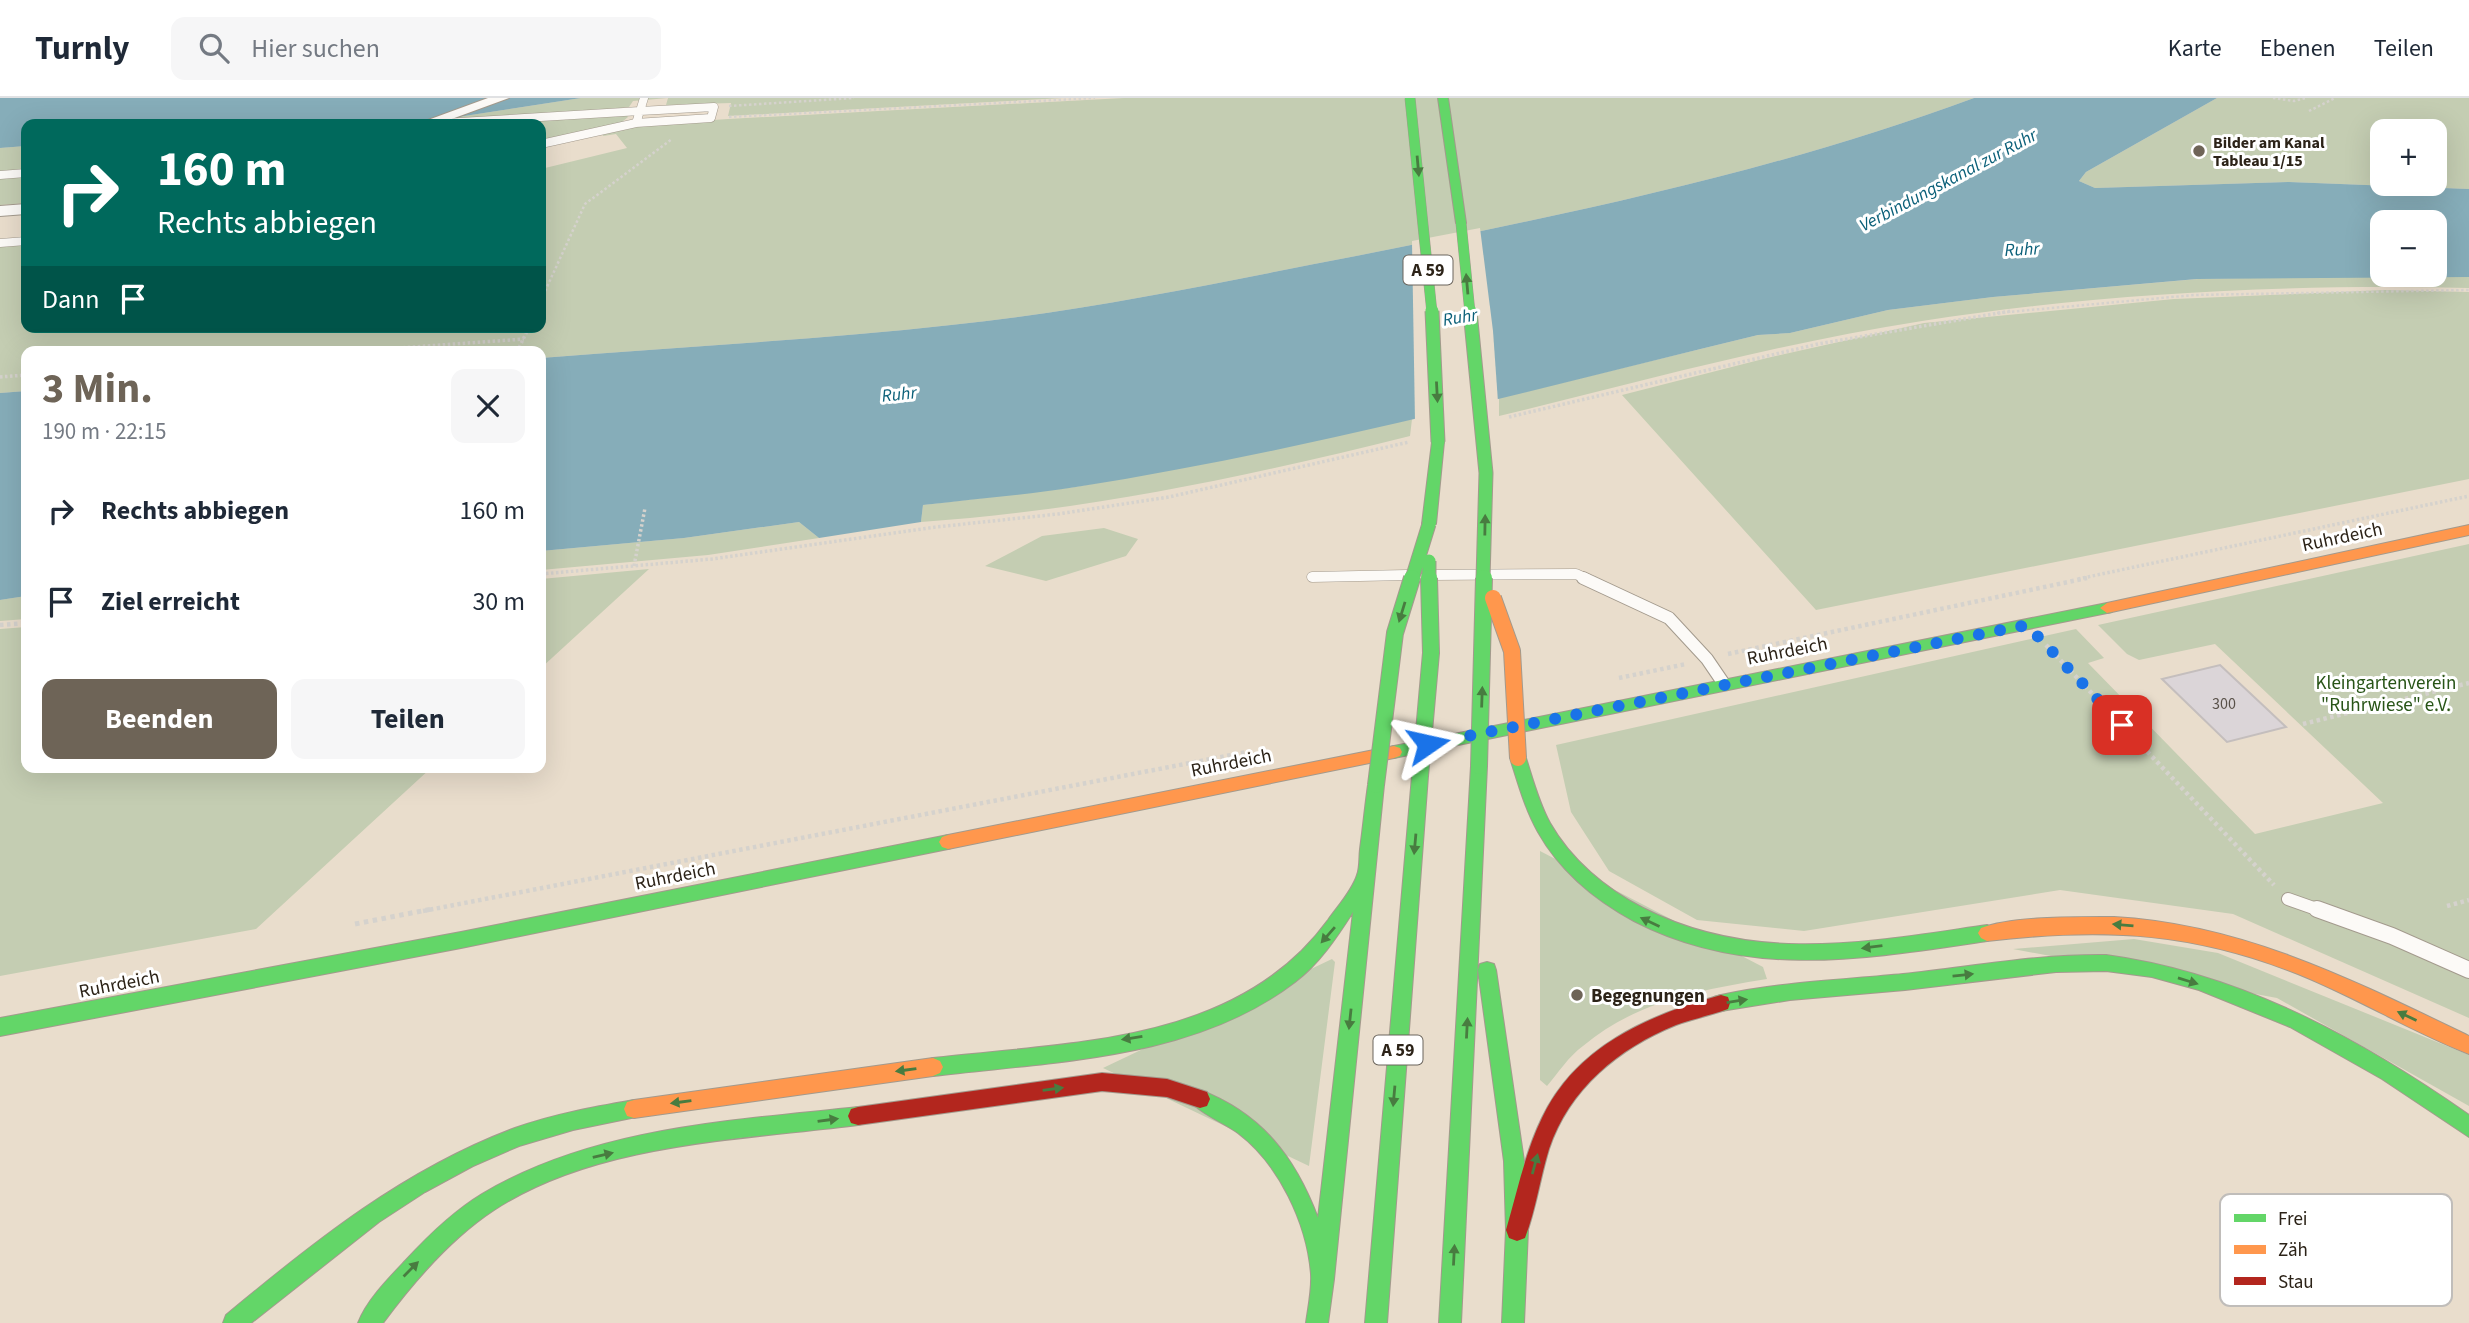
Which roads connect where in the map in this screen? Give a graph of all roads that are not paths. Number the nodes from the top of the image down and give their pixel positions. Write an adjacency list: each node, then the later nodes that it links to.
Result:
1 (502, 98): 6 (street)
2 (644, 98): 5 (lane)
3 (1410, 98): 16 (main road, A 59, one-way to 16, bridge)
4 (1443, 98): 18 (main road, A 59, one-way to 4, bridge)
5 (640, 111): 7 (lane); 8 (lane); 8 (lane)
6 (441, 119)
7 (508, 119)
8 (636, 123): 9 (lane)
9 (546, 143)
10 (21, 173): 11 (lane)
11 (0, 175)
12 (21, 209): 13 (street)
13 (0, 211)
14 (21, 241): 15 (lane)
15 (0, 243)
16 (1429, 524): 21 (main road, one-way to 21, bridge); 33 (main road, A 59, one-way to 33, bridge)
17 (2469, 530): 20 (main road, Ruhrdeich)
18 (1485, 576): 22 (main road, A 59, one-way to 18, bridge); 26 (main road, one-way to 18, bridge)
19 (1312, 578): 20 (lane)
20 (1724, 684): 25 (main road, Ruhrdeich)
21 (1365, 878): 29 (main road, one-way to 29); 30 (main road, one-way to 30)
22 (1475, 885): 28 (main road); 34 (main road, A 59, one-way to 22)
23 (2288, 899): 24 (lane)
24 (2469, 970)
25 (0, 1027)
26 (2469, 1045)
27 (2469, 1127): 28 (main road, one-way to 27)
28 (1517, 1230): 35 (main road)
29 (1323, 1279): 31 (main road, one-way to 29); 32 (main road)
30 (234, 1323)
31 (369, 1323)
32 (1317, 1323)
33 (1376, 1323)
34 (1450, 1323)
35 (1513, 1323)

